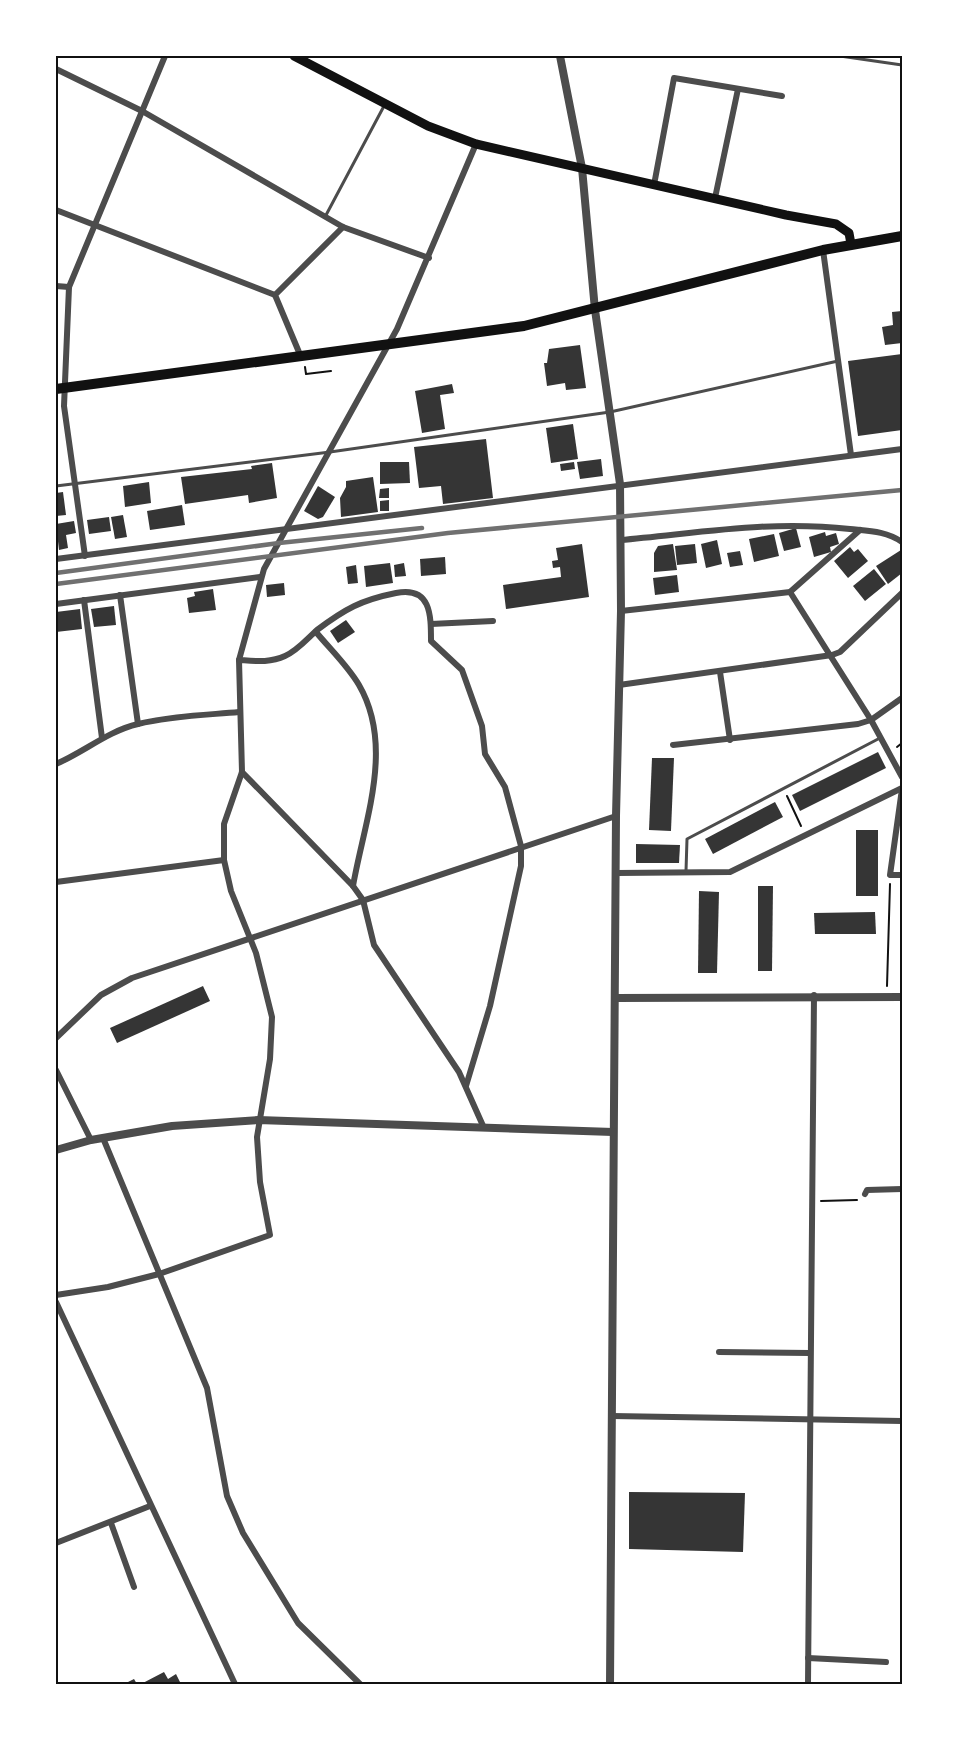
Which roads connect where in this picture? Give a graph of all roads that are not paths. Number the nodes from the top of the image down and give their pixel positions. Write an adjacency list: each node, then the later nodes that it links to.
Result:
1 (165, 56): 10 (street)
2 (294, 56): 9 (main road)
3 (560, 56): 12 (street)
4 (840, 56): 5 (lane)
5 (903, 65)
6 (56, 69): 10 (street)
7 (738, 89): 8 (street); 13 (street); 14 (street)
8 (782, 96)
9 (385, 105): 11 (main road); 16 (lane)
10 (142, 111): 16 (street); 17 (street)
11 (476, 144): 12 (main road); 22 (street)
12 (582, 168): 13 (main road); 26 (street)
13 (654, 185): 14 (main road)
14 (715, 198): 20 (main road)
15 (56, 210): 17 (street)
16 (325, 217): 18 (street)
17 (94, 225): 24 (street); 25 (street)
18 (343, 227): 22 (street); 25 (street)
19 (903, 236): 20 (highway)
20 (851, 244): 21 (highway)
21 (823, 250): 26 (highway); 29 (street)
22 (429, 258): 27 (street)
23 (56, 286): 24 (street)
24 (69, 286): 30 (street)
25 (276, 295): 28 (street)
26 (595, 310): 27 (highway); 31 (street)
27 (388, 345): 28 (highway); 33 (street)
28 (301, 358): 30 (highway)
29 (838, 362): 31 (lane); 34 (street)
30 (60, 388): 35 (street)
31 (610, 412): 33 (lane); 36 (street)
32 (903, 449): 34 (street)
33 (330, 452): 35 (lane); 38 (street)
34 (850, 455): 36 (street)
35 (75, 483): 37 (lane); 42 (street)
36 (620, 484): 38 (street); 40 (street)
37 (56, 486)
38 (287, 529): 42 (street); 44 (street)
39 (860, 530): 40 (street); 41 (street); 45 (street)
40 (620, 540): 50 (street)
41 (903, 542)
42 (85, 555): 43 (street)
43 (56, 559)
44 (260, 577): 47 (street); 55 (street)
45 (790, 592): 50 (street); 54 (street)
46 (903, 593): 54 (street)
47 (120, 595): 48 (street); 61 (street)
48 (84, 600): 49 (street); 63 (street)
49 (56, 604)
50 (621, 612): 57 (street)
51 (493, 621): 52 (street)
52 (431, 624): 53 (street); 71 (street)
53 (316, 632): 55 (street); 77 (street)
54 (832, 655): 56 (street); 60 (street)
55 (239, 660): 59 (street)
56 (720, 672): 57 (street); 64 (street)
57 (619, 685): 70 (street)
58 (903, 698): 60 (street)
59 (239, 711): 61 (street); 67 (street)
60 (871, 720): 62 (street); 64 (street)
61 (138, 724): 63 (street)
62 (881, 737): 68 (street); 73 (lane)
63 (102, 738): 66 (street)
64 (730, 740): 65 (street)
65 (673, 745)
66 (56, 764)
67 (242, 772): 72 (street); 77 (street)
68 (903, 777)
69 (902, 789): 73 (street); 75 (street)
70 (616, 816): 71 (street); 74 (street)
71 (521, 846): 78 (street); 85 (street)
72 (224, 860): 76 (street); 79 (street)
73 (686, 871): 74 (street)
74 (617, 873): 82 (street)
75 (903, 875)
76 (56, 882)
77 (353, 886): 78 (street)
78 (363, 900): 79 (street); 85 (street)
79 (251, 939): 83 (street); 86 (street)
80 (814, 995): 81 (street); 82 (street); 98 (street)
81 (903, 997)
82 (616, 998): 88 (street)
83 (56, 1038)
84 (56, 1070): 90 (street)
85 (466, 1086): 87 (street)
86 (258, 1120): 87 (street); 89 (street); 94 (street)
87 (484, 1128): 88 (street)
88 (613, 1132): 99 (street)
89 (103, 1138): 90 (street); 94 (street)
90 (91, 1140): 91 (street)
91 (56, 1150)
92 (903, 1189): 93 (street)
93 (865, 1194)
94 (159, 1274): 95 (street); 109 (street)
95 (56, 1295)
96 (56, 1302): 102 (street)
97 (718, 1352): 98 (street)
98 (810, 1353): 100 (street)
99 (612, 1416): 100 (street); 110 (street)
100 (810, 1419): 101 (street); 106 (street)
101 (903, 1421)
102 (150, 1506): 103 (street); 108 (street)
103 (111, 1523): 104 (street); 105 (street)
104 (56, 1543)
105 (134, 1587)
106 (808, 1658): 107 (street); 111 (street)
107 (886, 1662)
108 (236, 1684)
109 (360, 1684)
110 (610, 1684)
111 (808, 1684)

